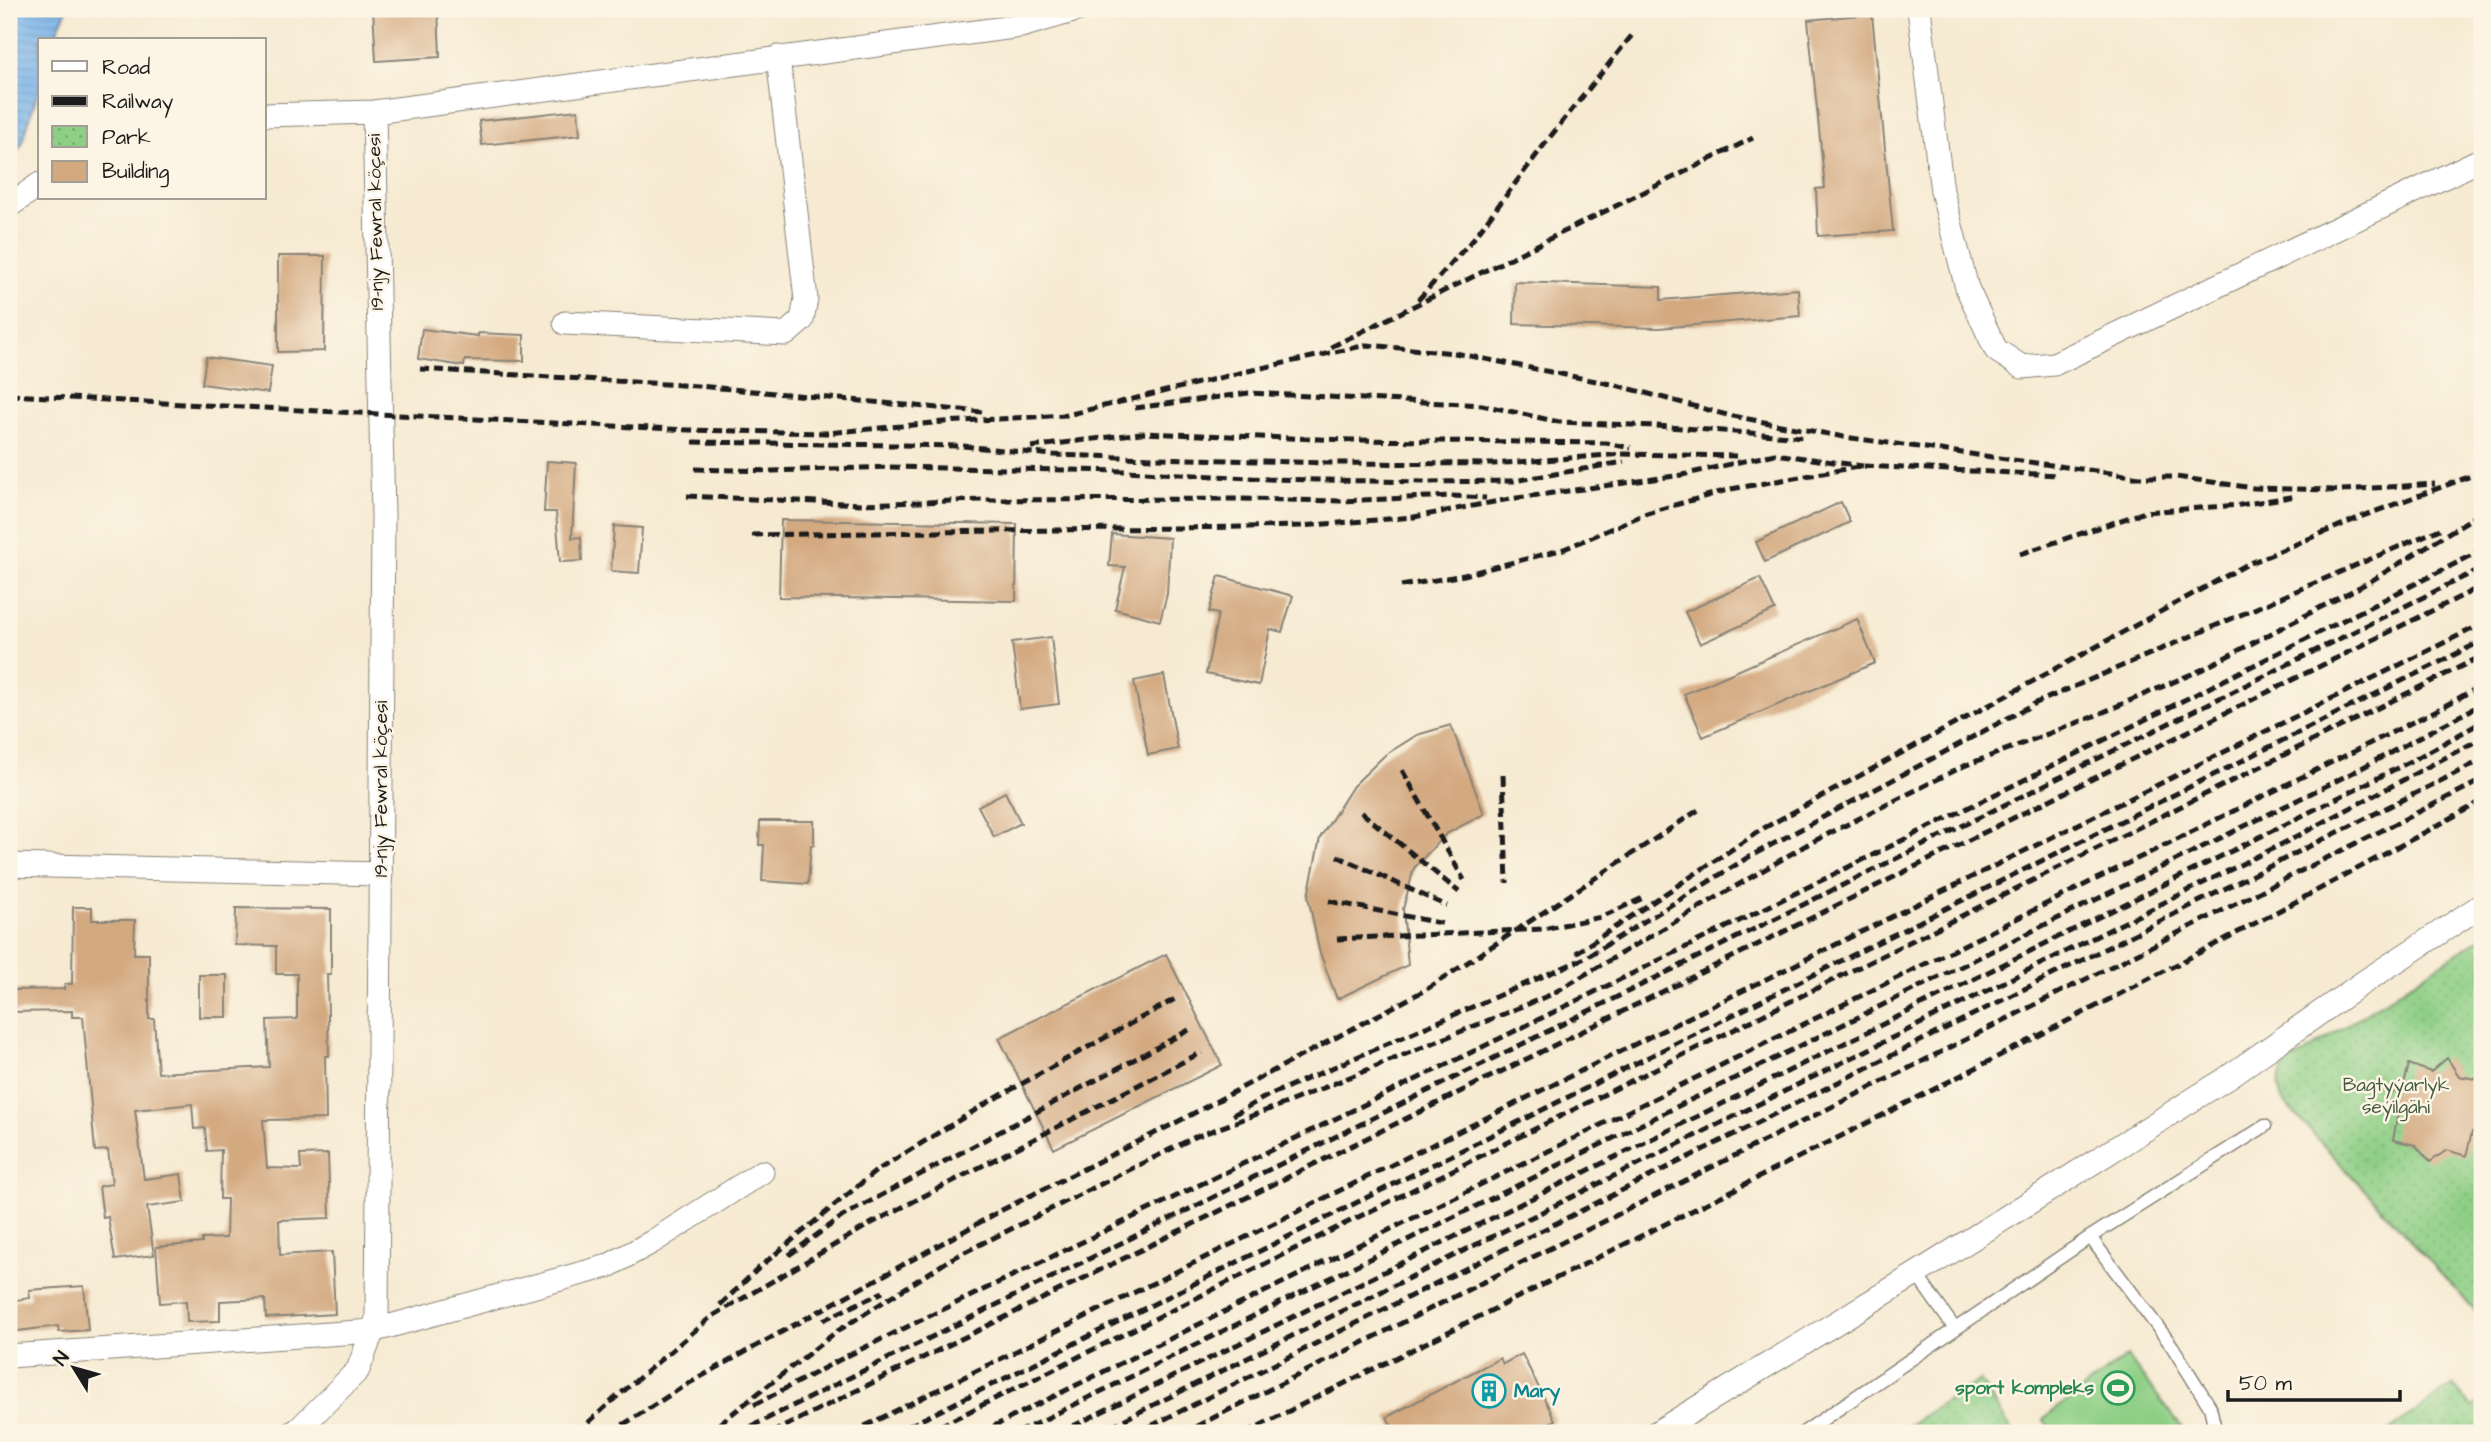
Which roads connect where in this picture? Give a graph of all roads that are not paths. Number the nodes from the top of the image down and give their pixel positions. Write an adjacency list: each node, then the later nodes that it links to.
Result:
1 (1080, 9): 3 (street)
2 (1919, 9): 6 (street)
3 (778, 57): 4 (street); 9 (street)
4 (374, 112): 5 (street); 11 (street, 19-njy Fewral köçesi)
5 (266, 115)
6 (2482, 159)
7 (38, 185): 8 (street)
8 (9, 205)
9 (565, 323)
10 (9, 864): 11 (street)
11 (381, 874): 18 (street, 19-njy Fewral köçesi)
12 (2482, 905): 16 (street)
13 (2265, 1126): 15 (lane)
14 (762, 1172): 18 (street)
15 (2090, 1237): 17 (lane); 23 (lane)
16 (1916, 1274): 17 (lane); 21 (street)
17 (1955, 1329): 22 (lane)
18 (372, 1331): 19 (street); 20 (street, 19-njy Fewral köçesi)
19 (9, 1356)
20 (292, 1433)
21 (1656, 1433)
22 (1803, 1433)
23 (2216, 1433)

